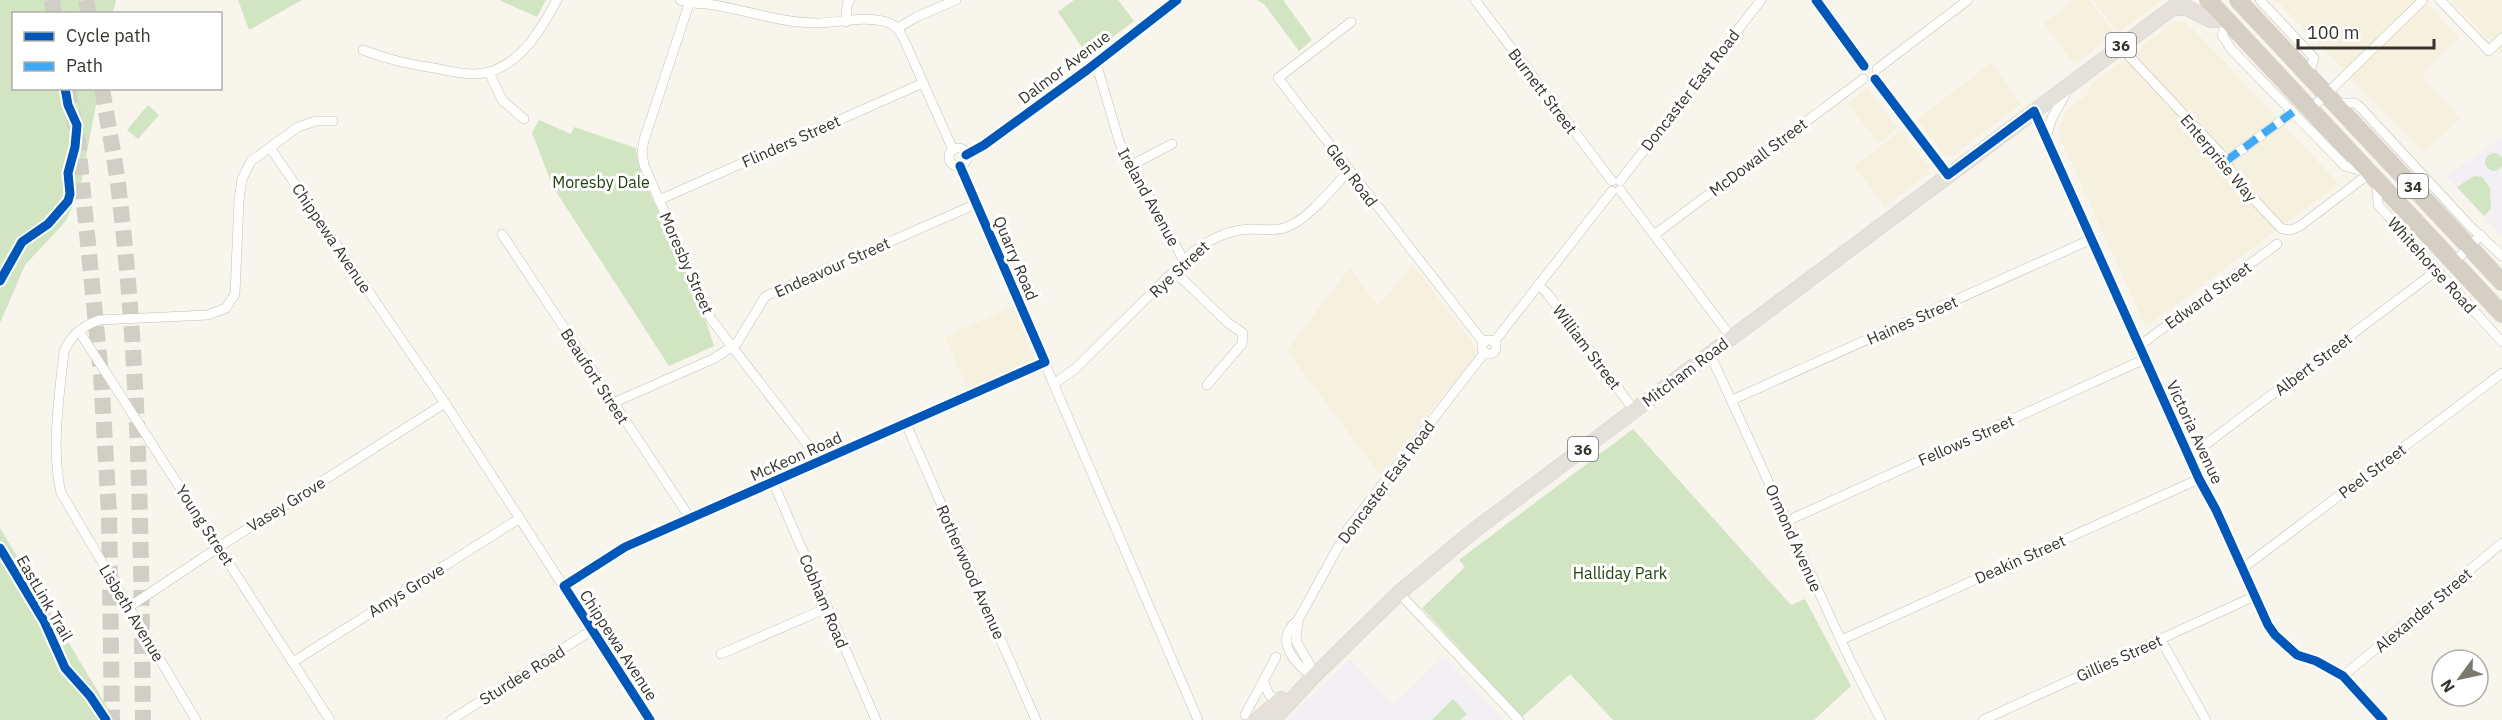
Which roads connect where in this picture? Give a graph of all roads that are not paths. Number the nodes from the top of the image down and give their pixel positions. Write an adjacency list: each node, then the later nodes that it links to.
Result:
1 (557, 0): 28 (street)
2 (850, 0): 18 (street)
3 (956, 0): 20 (street)
4 (1177, 0): 25 (street, Dalmor Avenue)
5 (1475, 0): 51 (street, Burnett Street)
6 (1761, 0): 51 (street, Doncaster East Road)
7 (1816, 0): 26 (street)
8 (1968, 0): 27 (street)
9 (2208, 0): 17 (highway, Whitehorse Road / 34)
10 (2238, 0): 29 (highway, 34)
11 (2260, 0): 29 (street)
12 (2423, 0): 35 (street)
13 (2440, 0): 21 (street)
14 (684, 2): 16 (street); 52 (street, Moresby Street)
15 (2178, 4): 17 (main road); 22 (main road, Mitcham Road / 36)
16 (734, 5): 18 (street)
17 (2227, 20): 24 (highway, Whitehorse Road / 34); 34 (street, Whitehorse Road)
18 (846, 21): 20 (street)
19 (1351, 22): 48 (street, Glen Road)
20 (898, 28): 32 (street, Quarry Road)
21 (2502, 38)
22 (2124, 43): 33 (main road, Mitcham Road / 36); 45 (street, Enterprise Way)
23 (363, 50): 28 (street)
24 (2266, 62): 34 (street); 37 (highway, Whitehorse Road / 34)
25 (1096, 63): 44 (street, Dalmor Avenue); 47 (street, Ireland Avenue)
26 (1864, 66): 27 (street); 30 (street)
27 (1877, 69): 31 (street)
28 (489, 72): 38 (street)
29 (2309, 75): 35 (highway, 34)
30 (1863, 79): 31 (street); 55 (street, McDowall Street)
31 (1875, 80): 49 (street)
32 (923, 83): 43 (street, Quarry Road); 52 (street, Flinders Street)
33 (2071, 84): 36 (main road, Mitcham Road / 36); 40 (street, Mitcham Road)
34 (2271, 88): 37 (street, Whitehorse Road)
35 (2331, 98): 37 (street); 57 (highway, 34)
36 (2034, 111): 40 (street, Victoria Avenue); 49 (main road, Mitcham Road / 36)
37 (2302, 111): 45 (street); 50 (highway, Whitehorse Road / 34)
38 (524, 119)
39 (333, 121): 42 (street)
40 (2046, 138): 56 (street, Victoria Avenue)
41 (1172, 144): 47 (street)
42 (271, 148): 67 (street); 80 (street, Chippewa Avenue)
43 (953, 150): 44 (street); 46 (street, Quarry Road)
44 (966, 155): 46 (street)
45 (2226, 161): 50 (street, Enterprise Way)
46 (960, 166): 53 (street, Quarry Road)
47 (1130, 166): 60 (street, Ireland Avenue)
48 (1349, 171): 60 (street, Rye Street); 71 (street, Glen Road)
49 (1948, 175): 68 (main road, Mitcham Road / 36)
50 (2374, 177): 61 (highway, Whitehorse Road / 34); 62 (street, Whitehorse Road)
51 (1616, 186): 55 (street, Burnett Street); 65 (street, Doncaster East Road)
52 (659, 200): 70 (street, Moresby Street)
53 (976, 204): 70 (street, Endeavour Street); 75 (street, Quarry Road)
54 (502, 234): 81 (street, Beaufort Street)
55 (1654, 235): 68 (street, Burnett Street)
56 (2092, 238): 72 (street, Victoria Avenue); 79 (street, Haines Street)
57 (2476, 241): 59 (street); 61 (street, Whitehorse Road); 64 (highway, 34)
58 (2277, 244): 72 (street, Edward Street)
59 (2502, 256)
60 (1184, 261): 63 (street, Rye Street)
61 (2454, 262): 66 (highway, Whitehorse Road / 34)
62 (2436, 271): 69 (street, Whitehorse Road); 84 (street, Albert Street)
63 (1175, 272): 77 (street, Rye Street); 78 (street)
64 (2502, 282)
65 (1538, 285): 71 (street, Doncaster East Road); 82 (street, William Street)
66 (2502, 314)
67 (79, 331): 92 (street, Young Street); 97 (street, Lisbeth Avenue)
68 (1731, 337): 73 (main road, Mitcham Road / 36)
69 (2502, 342)
70 (731, 346): 81 (street, Endeavour Street); 85 (street, Moresby Street)
71 (1487, 346): 106 (street, Doncaster East Road)
72 (2139, 346): 74 (street, Victoria Avenue)
73 (1710, 354): 79 (street, Ormond Avenue); 82 (main road, Mitcham Road / 36)
74 (2145, 359): 84 (street, Victoria Avenue); 90 (street, Fellows Street)
75 (1045, 362): 77 (street, Quarry Road); 83 (street, McKeon Road)
76 (2502, 374): 93 (street, Peel Street)
77 (1054, 384): 116 (street, Quarry Road)
78 (1207, 385)
79 (1732, 400): 90 (street, Ormond Avenue)
80 (445, 403): 88 (street, Chippewa Avenue); 92 (street, Vasey Grove)
81 (613, 404): 89 (street, Beaufort Street)
82 (1634, 410): 95 (main road, Mitcham Road / 36)
83 (906, 424): 85 (street, McKeon Road); 115 (street, Rotherwood Avenue)
84 (2189, 457): 86 (street, Victoria Avenue)
85 (820, 461): 87 (street, McKeon Road)
86 (2199, 479): 93 (street, Victoria Avenue); 100 (street, Deakin Street)
87 (773, 482): 89 (street, McKeon Road); 98 (street, Cobham Road)
88 (520, 518): 94 (street, Chippewa Avenue); 104 (street, Amys Grove)
89 (690, 518): 94 (street, McKeon Road)
90 (1787, 521): 100 (street, Ormond Avenue)
91 (2502, 543): 105 (street, Alexander Street)
92 (219, 547): 97 (street, Vasey Grove); 104 (street, Young Street)
93 (2242, 568): 96 (street, Victoria Avenue)
94 (564, 586): 99 (street, Chippewa Avenue)
95 (1399, 593): 106 (main road, Mitcham Road / 36); 118 (street)
96 (2255, 596): 101 (street, Gillies Street); 105 (street, Victoria Avenue)
97 (129, 608): 110 (street, Lisbeth Avenue)
98 (827, 608): 102 (street); 114 (street, Cobham Road)
99 (592, 630): 112 (street, Sturdee Road); 113 (street, Chippewa Avenue)
100 (1841, 640): 119 (street, Ormond Avenue)
101 (2161, 640): 120 (street, Gillies Street); 121 (street)
102 (721, 654)
103 (1276, 657): 107 (street)
104 (293, 663): 111 (street, Young Street)
105 (2343, 676): 122 (street, Victoria Avenue)
106 (1313, 677): 108 (main road, Mitcham Road / 36); 117 (main road, Mitcham Road / 36)
107 (1264, 682): 108 (street); 109 (street)
108 (1280, 700): 109 (main road, Mitcham Road / 36)
109 (1251, 717)
110 (196, 720)
111 (330, 720)
112 (451, 720)
113 (650, 720)
114 (876, 720)
115 (1036, 720)
116 (1198, 720)
117 (1273, 720)
118 (1519, 720)
119 (1881, 720)
120 (1983, 720)
121 (2205, 720)
122 (2383, 720)

